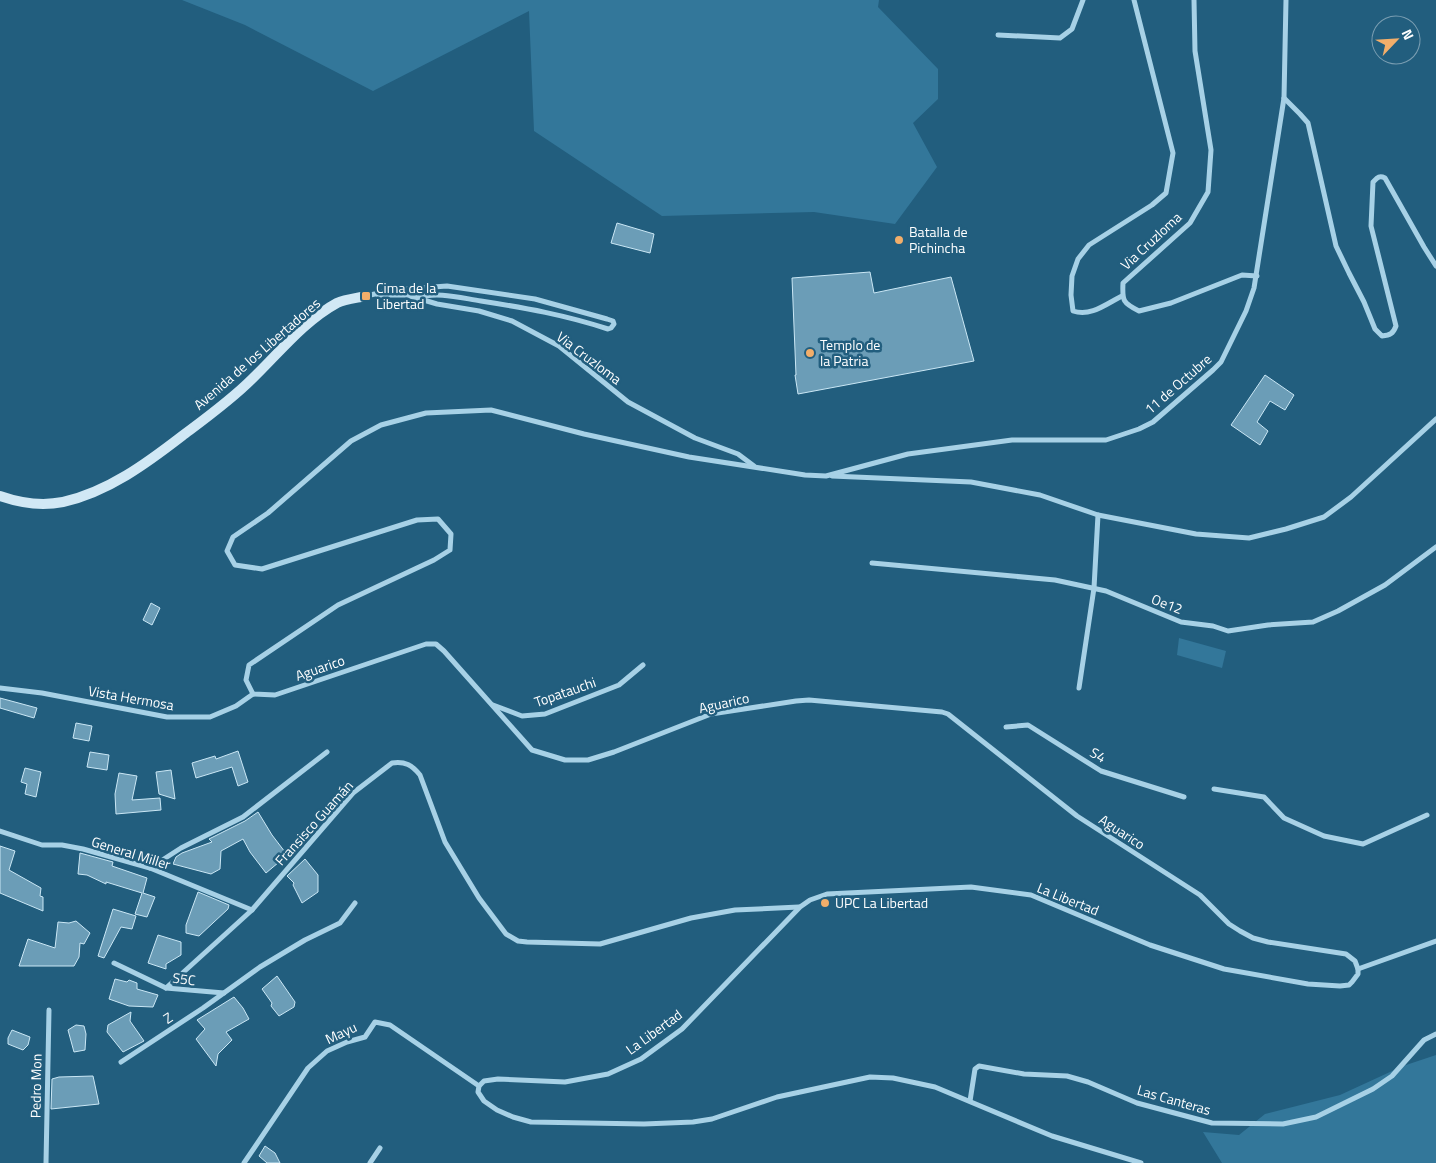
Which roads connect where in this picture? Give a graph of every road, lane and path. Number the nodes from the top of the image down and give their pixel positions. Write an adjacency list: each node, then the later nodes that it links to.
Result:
1 (1082, 0): 5 (street)
2 (1134, 0): 10 (street)
3 (1194, 0): 10 (street, Via Cruzloma)
4 (1286, 0): 6 (street, 11 de Octubre)
5 (998, 35)
6 (1284, 98): 7 (street); 8 (street, 11 de Octubre)
7 (1436, 266)
8 (1256, 276): 10 (street); 14 (street, 11 de Octubre)
9 (366, 296): 11 (street, Via Cruzloma); 11 (street, Avenida de los Libertadores); 15 (street, Avenida de los Libertadores)
10 (1122, 296)
11 (417, 298): 13 (street, Via Cruzloma)
12 (1436, 419): 16 (street)
13 (756, 468): 14 (street, 11 de Octubre); 23 (street)
14 (826, 476): 16 (street)
15 (0, 496)
16 (1098, 515): 19 (street)
17 (1436, 547): 19 (street, Oe12)
18 (872, 563): 19 (street, Oe12)
19 (1094, 588): 22 (street)
20 (643, 665): 24 (street, Topatauchi)
21 (0, 688): 23 (street, Vista Hermosa)
22 (1079, 688)
23 (253, 694): 24 (street, Aguarico)
24 (490, 704): 37 (street, Aguarico)
25 (1006, 727): 28 (street, S4)
26 (327, 752): 31 (street)
27 (1214, 788): 29 (street)
28 (1184, 797)
29 (1427, 815)
30 (0, 831): 31 (street, General Miller)
31 (150, 868): 34 (street, General Miller)
32 (355, 903): 39 (street, Z)
33 (800, 907): 34 (street, Fransisco Guamán); 37 (street, La Libertad); 43 (street, La Libertad)
34 (252, 910): 38 (street, Fransisco Guamán)
35 (1436, 941): 37 (street, La Libertad)
36 (114, 963): 38 (street, S5C)
37 (1358, 969)
38 (166, 988): 39 (street, S5C)
39 (227, 992): 42 (street, Z)
40 (49, 1010): 46 (street, Pedro Mon)
41 (1436, 1034): 44 (street, Las Canteras)
42 (121, 1062)
43 (479, 1086): 44 (street); 47 (street, Mayu)
44 (970, 1102): 49 (street)
45 (380, 1148): 48 (street)
46 (46, 1163)
47 (244, 1163)
48 (370, 1163)
49 (1141, 1163)

